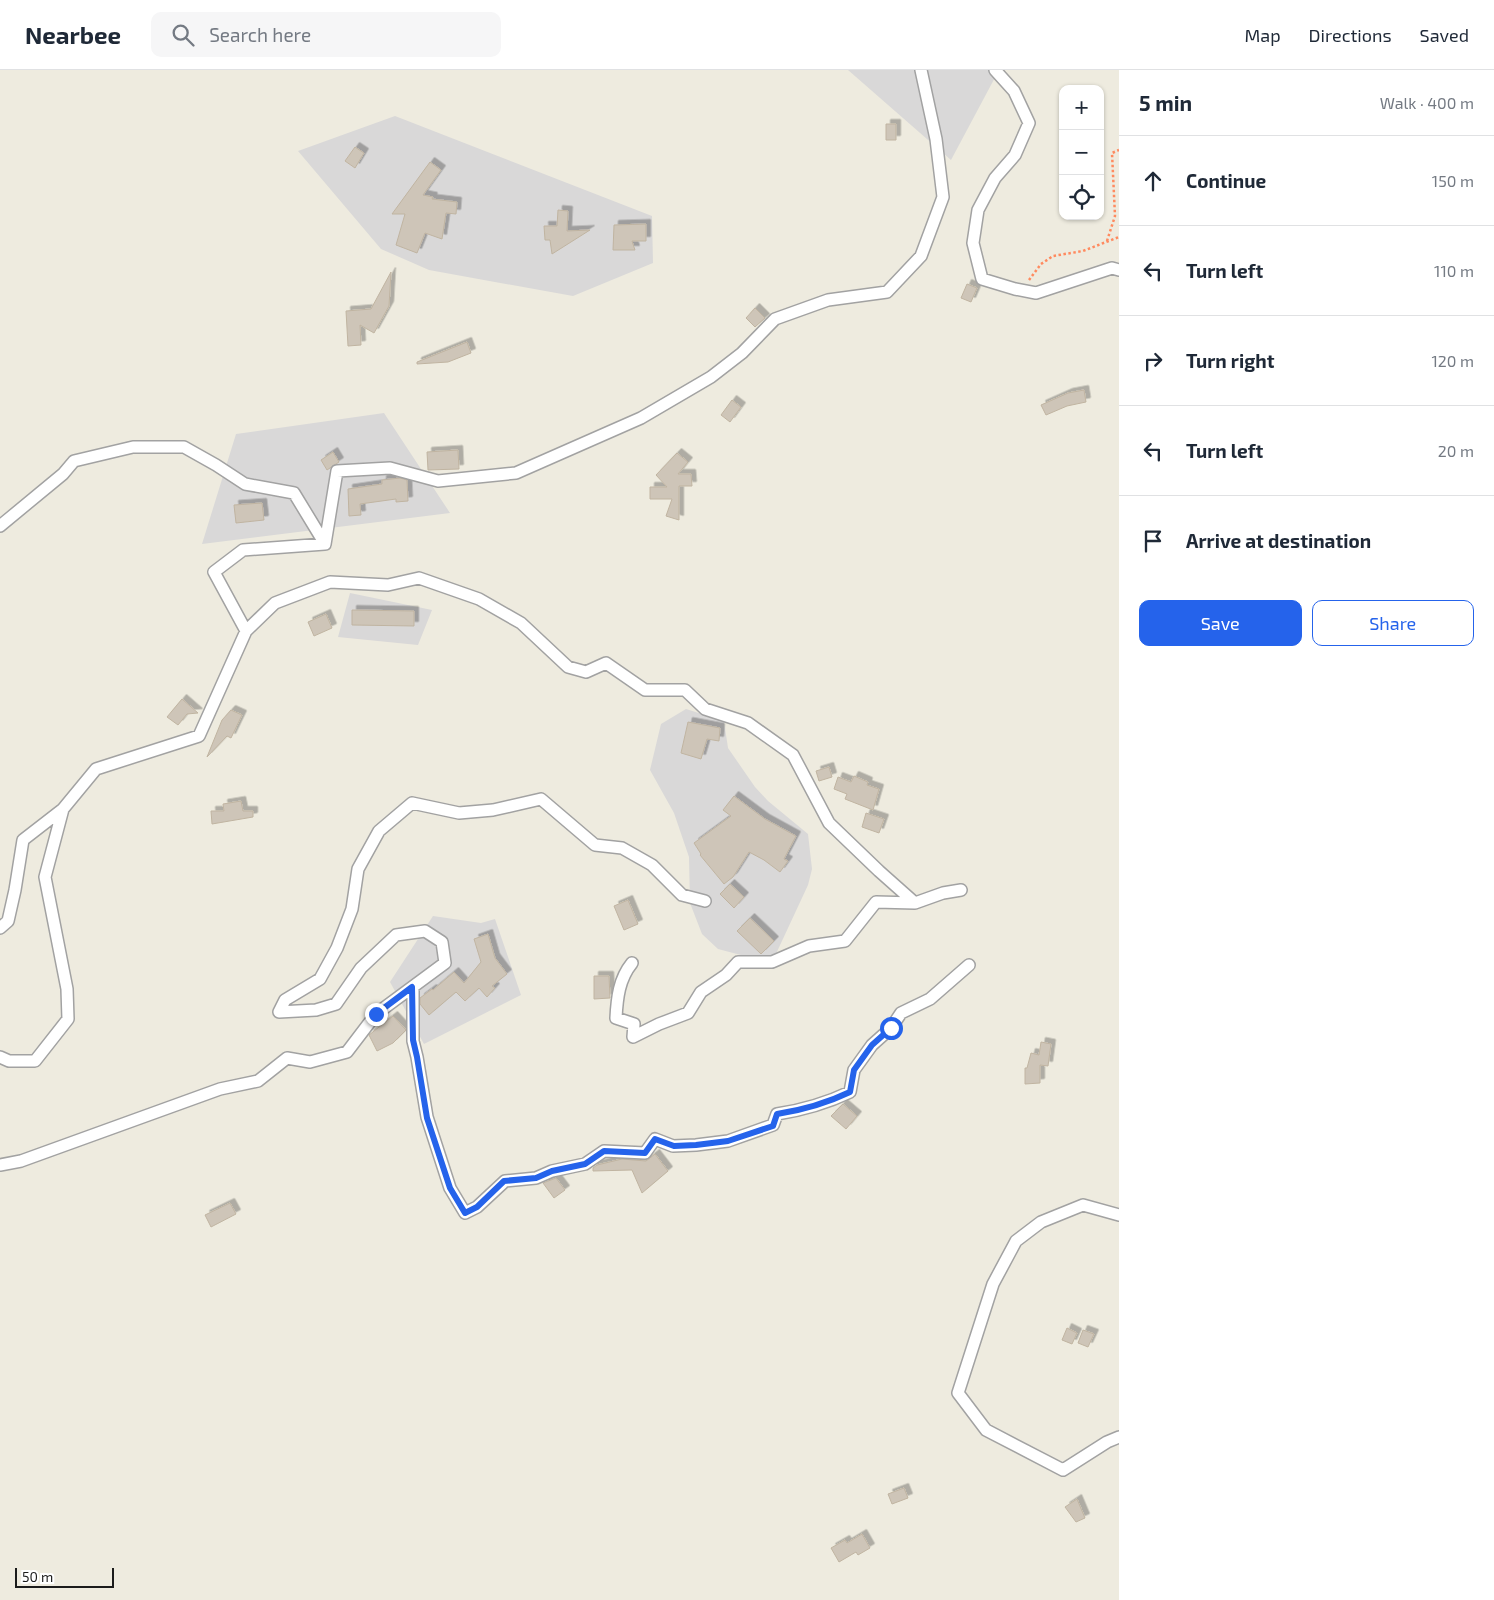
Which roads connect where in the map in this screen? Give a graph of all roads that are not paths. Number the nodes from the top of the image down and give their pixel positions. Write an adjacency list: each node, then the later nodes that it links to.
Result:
1 (921, 70): 5 (street)
2 (995, 70): 3 (street)
3 (1119, 270)
4 (0, 526): 5 (street)
5 (325, 544): 6 (street)
6 (246, 631): 7 (street); 10 (street)
7 (63, 809): 11 (street); 15 (street)
8 (960, 890): 10 (street)
9 (705, 901): 14 (street)
10 (915, 903): 12 (street)
11 (0, 928)
12 (632, 964)
13 (969, 965): 14 (street)
14 (412, 987): 16 (street)
15 (0, 1058)
16 (0, 1165)
17 (1119, 1215): 18 (street)
18 (1119, 1438)

